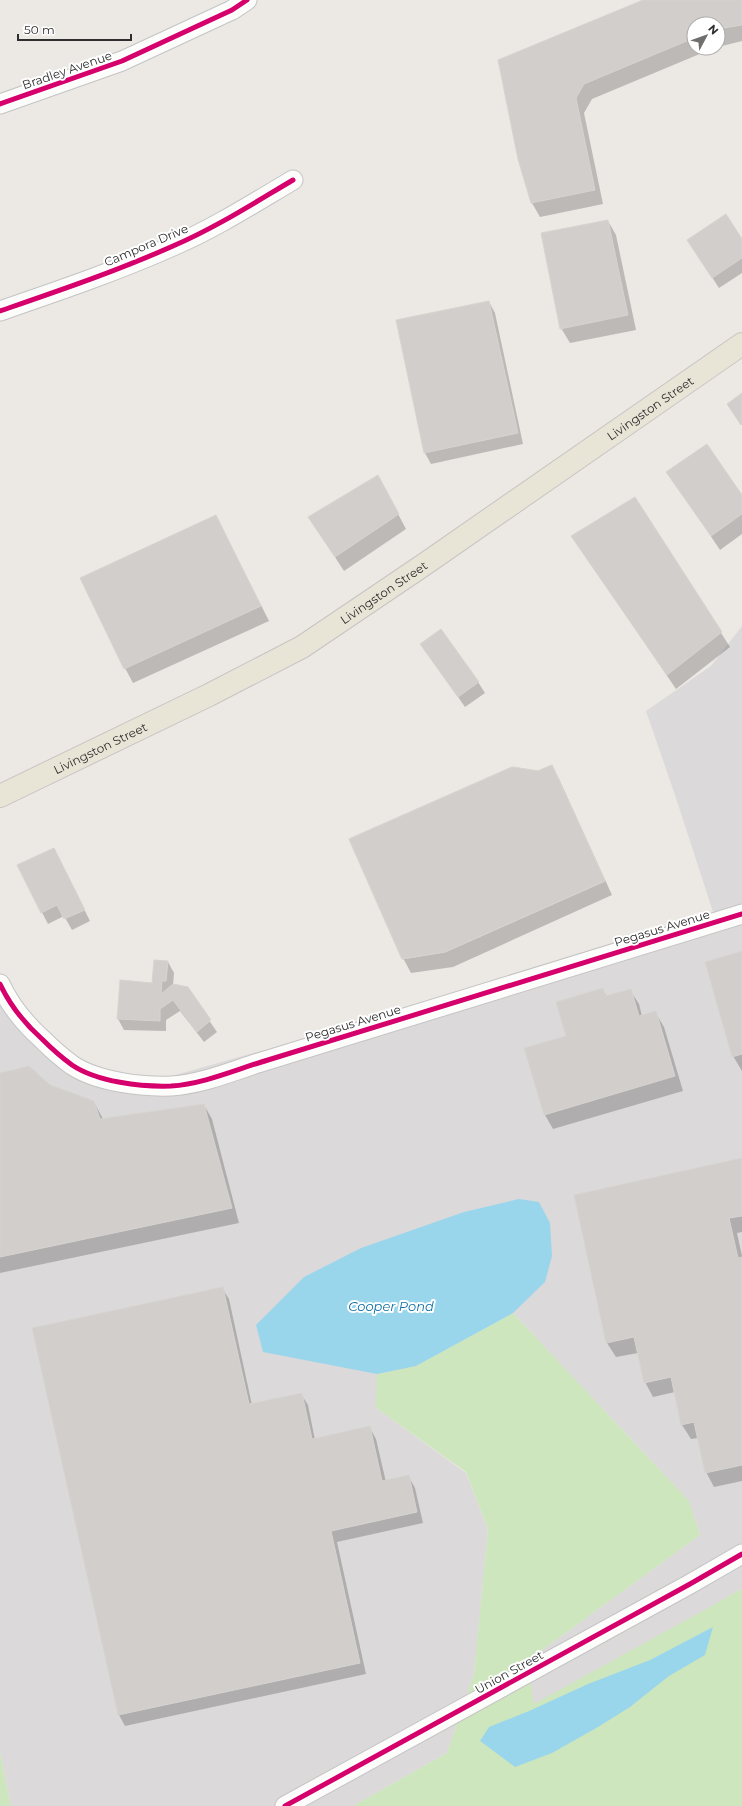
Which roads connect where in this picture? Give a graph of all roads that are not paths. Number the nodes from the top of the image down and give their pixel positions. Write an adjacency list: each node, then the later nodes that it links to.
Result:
1 (247, 0): 2 (street, Bradley Avenue)
2 (0, 104)
3 (293, 180): 4 (street, Campora Drive)
4 (0, 311)
5 (742, 344): 6 (main road, Livingston Street)
6 (0, 796)
7 (742, 914): 8 (street, Pegasus Avenue)
8 (0, 984)
9 (742, 1554): 10 (street, Union Street)
10 (285, 1806)

